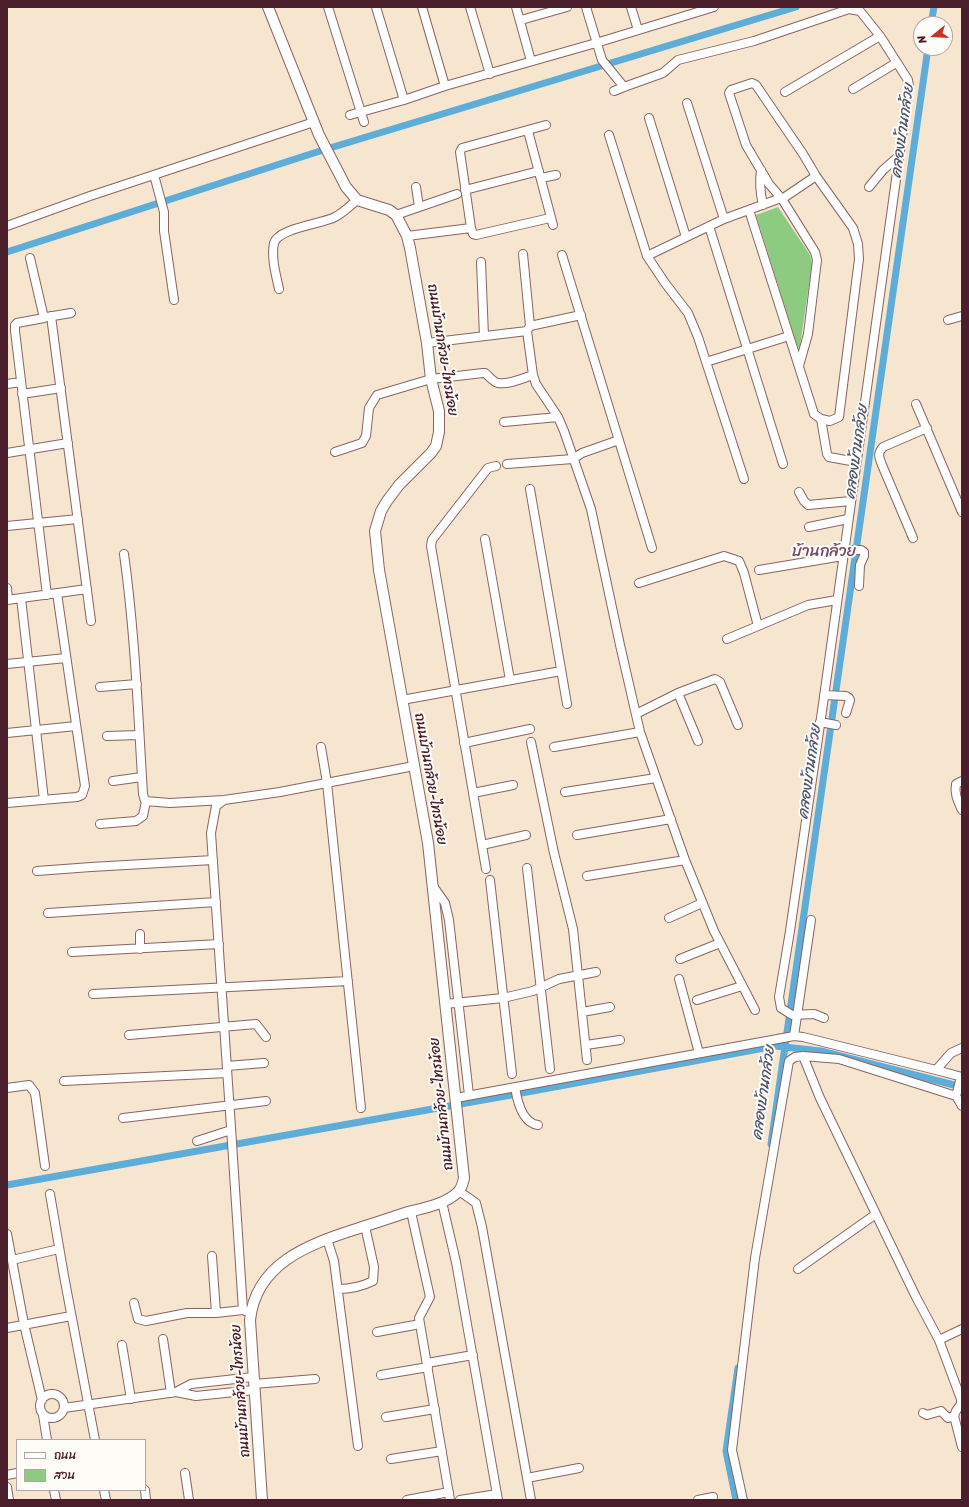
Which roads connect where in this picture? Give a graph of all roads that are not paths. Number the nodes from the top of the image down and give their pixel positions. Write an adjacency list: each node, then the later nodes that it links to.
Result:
1 (268, 7): 30 (street)
2 (328, 7): 27 (street)
3 (376, 7): 25 (street)
4 (422, 7): 20 (street)
5 (470, 7): 19 (street)
6 (516, 7): 13 (street)
7 (567, 7): 13 (street)
8 (586, 7): 16 (street)
9 (631, 7): 14 (street)
10 (682, 7): 12 (street)
11 (714, 7): 12 (street)
12 (684, 16): 14 (street)
13 (521, 20): 17 (street)
14 (638, 30): 16 (street)
15 (880, 36): 18 (street); 21 (street); 24 (street)
16 (596, 43): 17 (street); 21 (street)
17 (531, 61): 19 (street)
18 (896, 63): 22 (street); 35 (street)
19 (490, 74): 20 (street)
20 (445, 86): 25 (street)
21 (624, 87): 23 (street)
22 (853, 89)
23 (614, 91)
24 (785, 92)
25 (404, 100): 27 (street)
26 (688, 103): 51 (street)
27 (360, 113): 28 (street); 31 (street)
28 (350, 115)
29 (649, 118): 56 (street)
30 (314, 122): 37 (street); 46 (street)
31 (364, 122)
32 (546, 125): 33 (street)
33 (528, 131): 38 (street); 43 (street)
34 (609, 135): 59 (street)
35 (900, 156): 42 (street); 93 (street)
36 (761, 170): 40 (street); 45 (street); 47 (street)
37 (154, 175): 52 (street); 63 (street)
38 (540, 175): 39 (street); 43 (street); 54 (street)
39 (556, 175)
40 (816, 176): 45 (street); 84 (street)
41 (416, 187): 48 (street)
42 (869, 187)
43 (465, 190): 54 (street)
44 (457, 194): 48 (street)
45 (781, 199): 47 (street); 75 (street)
46 (356, 200): 50 (street); 62 (street)
47 (763, 205): 49 (street)
48 (419, 207): 50 (street)
49 (749, 210): 51 (street); 71 (street)
50 (396, 215): 55 (street, ถนนบ้านกล้วย-ไทรน้อย)
51 (724, 219): 53 (street)
52 (7, 226)
53 (709, 226): 56 (street); 73 (street)
54 (471, 228): 55 (street)
55 (407, 236): 72 (street, ถนนบ้านกล้วย-ไทรน้อย)
56 (686, 237): 59 (street)
57 (523, 254): 69 (street)
58 (562, 255): 65 (street)
59 (647, 256): 74 (street)
60 (30, 258): 67 (street)
61 (481, 262): 70 (street)
62 (279, 289)
63 (174, 300)
64 (71, 313): 67 (street)
65 (581, 315): 69 (street); 87 (street)
66 (962, 316): 68 (street)
67 (48, 317): 78 (street); 80 (street)
68 (948, 320)
69 (529, 329): 70 (street); 76 (street)
70 (484, 336): 72 (street)
71 (790, 336): 73 (street); 75 (street)
72 (427, 343): 77 (street, ถนนบ้านกล้วย-ไทรน้อย)
73 (747, 349): 74 (street); 95 (street)
74 (706, 362): 97 (street)
75 (799, 366): 84 (street)
76 (533, 375): 77 (street); 83 (street)
77 (431, 379): 90 (street); 135 (street, ถนนบ้านกล้วย-ไทรน้อย)
78 (21, 382): 79 (street); 81 (street)
79 (7, 384)
80 (61, 388): 81 (street); 88 (street)
81 (22, 394): 89 (street)
82 (916, 404): 86 (street)
83 (558, 417): 85 (street); 92 (street)
84 (821, 419): 93 (street)
85 (504, 422)
86 (927, 428): 101 (street); 107 (street)
87 (619, 440): 92 (street); 109 (street)
88 (68, 443): 89 (street); 102 (street)
89 (28, 449): 91 (street); 104 (street)
90 (335, 452)
91 (7, 453)
92 (573, 459): 94 (street); 138 (street)
93 (856, 462): 100 (street)
94 (507, 464)
95 (783, 464)
96 (496, 466): 132 (street)
97 (744, 479)
98 (530, 489): 128 (street)
99 (799, 492): 100 (street)
100 (851, 501): 103 (street)
101 (962, 512)
102 (78, 519): 104 (street); 116 (street)
103 (848, 519): 106 (street); 110 (street)
104 (38, 523): 105 (street); 118 (street)
105 (7, 526)
106 (809, 527)
107 (913, 538)
108 (485, 539): 129 (street)
109 (652, 548)
110 (846, 552): 112 (street); 114 (street); 121 (street)
111 (124, 554): 130 (street)
112 (759, 570)
113 (639, 583): 123 (street)
114 (859, 586)
115 (7, 588): 120 (street)
116 (87, 589): 117 (street); 122 (street)
117 (57, 593): 118 (street); 125 (street)
118 (47, 595): 119 (street)
119 (21, 598): 120 (street); 126 (street)
120 (8, 600)
121 (837, 600): 123 (street); 134 (street)
122 (91, 621)
123 (758, 626): 124 (street)
124 (727, 639)
125 (66, 658): 126 (street); 142 (street)
126 (28, 662): 127 (street); 144 (street)
127 (7, 664)
128 (561, 671): 129 (street); 136 (street)
129 (510, 680): 132 (street)
130 (137, 684): 131 (street); 147 (street)
131 (100, 687)
132 (455, 690): 135 (street); 151 (street)
133 (678, 693): 138 (street); 140 (street); 149 (street)
134 (826, 695): 137 (street); 139 (street)
135 (402, 700): 154 (street, ถนนบ้านกล้วย-ไทรน้อย)
136 (567, 704)
137 (846, 713)
138 (636, 714): 145 (street)
139 (821, 722): 141 (street); 207 (street)
140 (738, 725)
141 (834, 725)
142 (76, 726): 144 (street); 163 (street)
143 (530, 729): 151 (street)
144 (36, 730): 146 (street); 163 (street)
145 (640, 732): 153 (street); 156 (street)
146 (7, 733)
147 (139, 735): 148 (street); 155 (street)
148 (107, 736)
149 (698, 741)
150 (531, 742): 193 (street)
151 (464, 743): 162 (street)
152 (321, 747): 159 (street)
153 (554, 747)
154 (414, 766): 159 (street); 180 (street, ถนนบ้านกล้วย-ไทรน้อย)
155 (142, 777): 157 (street); 165 (street)
156 (656, 778): 161 (street); 168 (street)
157 (113, 780)
158 (962, 781): 167 (street)
159 (327, 783): 164 (street); 195 (street)
160 (514, 785): 162 (street)
161 (565, 792)
162 (473, 793): 172 (street)
163 (44, 800): 166 (street)
164 (224, 800): 165 (street); 173 (street)
165 (146, 801): 169 (street)
166 (7, 803)
167 (962, 810)
168 (671, 819): 171 (street); 174 (street)
169 (100, 824)
170 (526, 835): 172 (street)
171 (577, 835)
172 (482, 845): 176 (street)
173 (213, 860): 177 (street); 181 (street)
174 (685, 860): 178 (street); 182 (street)
175 (527, 868): 198 (street)
176 (486, 869)
177 (37, 871)
178 (587, 876)
179 (490, 880): 200 (street)
180 (433, 886): 202 (street); 203 (street, ถนนบ้านกล้วย-ไทรน้อย)
181 (216, 902): 183 (street); 188 (street)
182 (702, 903): 184 (street); 187 (street)
183 (48, 913)
184 (669, 918)
185 (811, 920): 207 (street)
186 (140, 934): 189 (street)
187 (720, 943): 191 (street); 196 (street)
188 (220, 944): 189 (street); 197 (street)
189 (140, 948): 190 (street)
190 (72, 952)
191 (680, 958)
192 (596, 972): 193 (street)
193 (578, 976): 198 (street); 206 (street)
194 (679, 980): 216 (street)
195 (348, 981): 197 (street); 234 (street)
196 (742, 986): 201 (street); 205 (street)
197 (222, 988): 199 (street); 209 (street)
198 (540, 988): 200 (street); 221 (street)
199 (93, 994)
200 (503, 998): 202 (street); 223 (street)
201 (697, 1000)
202 (459, 1002): 203 (street); 229 (street)
203 (445, 1004): 231 (street, ถนนบ้านกล้วย-ไทรน้อย)
204 (610, 1007): 206 (street)
205 (755, 1010)
206 (582, 1012): 214 (street)
207 (795, 1014): 208 (street); 211 (street)
208 (824, 1018)
209 (225, 1027): 210 (street); 212 (street); 220 (street)
210 (129, 1035)
211 (792, 1036): 216 (street); 222 (street)
212 (266, 1037)
213 (620, 1040): 214 (street)
214 (586, 1045): 218 (street)
215 (962, 1048): 222 (street)
216 (698, 1052): 227 (street)
217 (803, 1056): 228 (street); 244 (street); 300 (street)
218 (587, 1060)
219 (264, 1063): 220 (street)
220 (227, 1069): 225 (street); 232 (street)
221 (550, 1069)
222 (936, 1070): 224 (street)
223 (512, 1074)
224 (961, 1078): 228 (street)
225 (64, 1081)
226 (7, 1088): 239 (street)
227 (515, 1088): 229 (street); 236 (street)
228 (957, 1093): 233 (street)
229 (469, 1095): 231 (street)
230 (266, 1101): 232 (street)
231 (456, 1102): 240 (street, ถนนบ้านกล้วย-ไทรน้อย)
232 (229, 1106): 235 (street); 237 (street)
233 (962, 1106)
234 (361, 1108)
235 (123, 1118)
236 (538, 1125)
237 (231, 1130): 238 (street); 254 (street)
238 (197, 1141)
239 (45, 1166)
240 (460, 1191): 242 (street, ถนนบ้านกล้วย-ไทรน้อย); 288 (street)
241 (50, 1194): 248 (street)
242 (442, 1202): 243 (street, ถนนบ้านกล้วย-ไทรน้อย); 265 (street)
243 (411, 1212): 245 (street, ถนนบ้านกล้วย-ไทรน้อย); 258 (street)
244 (876, 1214): 251 (street); 263 (street)
245 (365, 1226): 247 (street, ถนนบ้านกล้วย-ไทรน้อย); 252 (street)
246 (7, 1234): 250 (street)
247 (327, 1239): 252 (street); 254 (street, ถนนบ้านกล้วย-ไทรน้อย)
248 (59, 1249): 250 (street); 256 (street)
249 (212, 1256): 255 (street)
250 (12, 1260): 257 (street)
251 (798, 1269)
252 (338, 1289): 282 (street)
253 (134, 1302): 255 (street)
254 (247, 1312): 255 (street); 269 (street, ถนนบ้านกล้วย-ไทรน้อย)
255 (216, 1314)
256 (71, 1316): 257 (street); 273 (street)
257 (24, 1324): 259 (street); 272 (street)
258 (420, 1324): 261 (street); 266 (street)
259 (7, 1328)
260 (962, 1329): 263 (street)
261 (377, 1332)
262 (163, 1339): 270 (street)
263 (939, 1340): 278 (street)
264 (122, 1345): 271 (street)
265 (473, 1355): 266 (street); 291 (street)
266 (427, 1365): 267 (street); 275 (street)
267 (381, 1375)
268 (315, 1379): 269 (street)
269 (254, 1384): 270 (street); 270 (street); 295 (street, ถนนบ้านกล้วย-ไทรน้อย)
270 (174, 1393): 271 (street)
271 (131, 1399): 273 (street)
272 (42, 1400): 274 (street); 277 (street)
273 (88, 1405): 274 (street); 281 (street)
274 (64, 1408): 277 (street)
275 (435, 1409): 279 (street); 284 (street)
276 (923, 1414): 278 (street)
277 (43, 1415): 280 (street)
278 (954, 1416): 283 (street)
279 (386, 1417)
280 (47, 1439)
281 (95, 1439)
282 (358, 1446)
283 (962, 1446)
284 (442, 1451): 285 (street); 290 (street)
285 (391, 1459)
286 (579, 1468): 288 (street)
287 (185, 1474): 294 (street)
288 (527, 1478): 298 (street)
289 (7, 1488): 293 (street)
290 (450, 1496): 296 (street)
291 (498, 1497): 297 (street)
292 (713, 1497): 299 (street)
293 (9, 1500)
294 (189, 1500)
295 (262, 1500)
296 (407, 1500)
297 (460, 1500)
298 (530, 1500)
299 (702, 1500)
300 (743, 1500)

